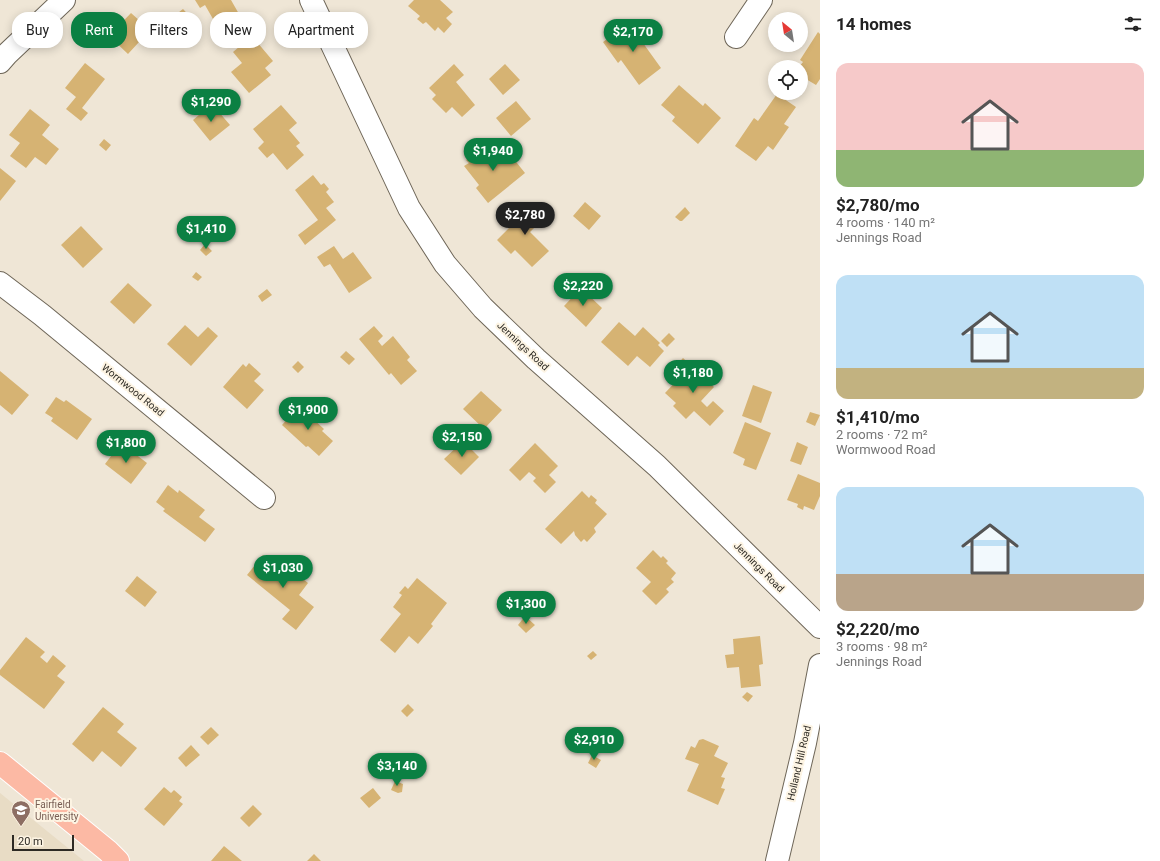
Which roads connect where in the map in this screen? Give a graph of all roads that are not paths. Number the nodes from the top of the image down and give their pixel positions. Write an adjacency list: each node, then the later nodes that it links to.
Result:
1 (64, 0): 5 (street)
2 (311, 0): 8 (street, Jennings Road)
3 (761, 0): 4 (street)
4 (736, 37)
5 (0, 62)
6 (0, 283): 7 (street, Wormwood Road)
7 (264, 498)
8 (820, 627)
9 (820, 665): 12 (street, Holland Hill Road)
10 (0, 764): 11 (main road)
11 (118, 861)
12 (777, 861)

